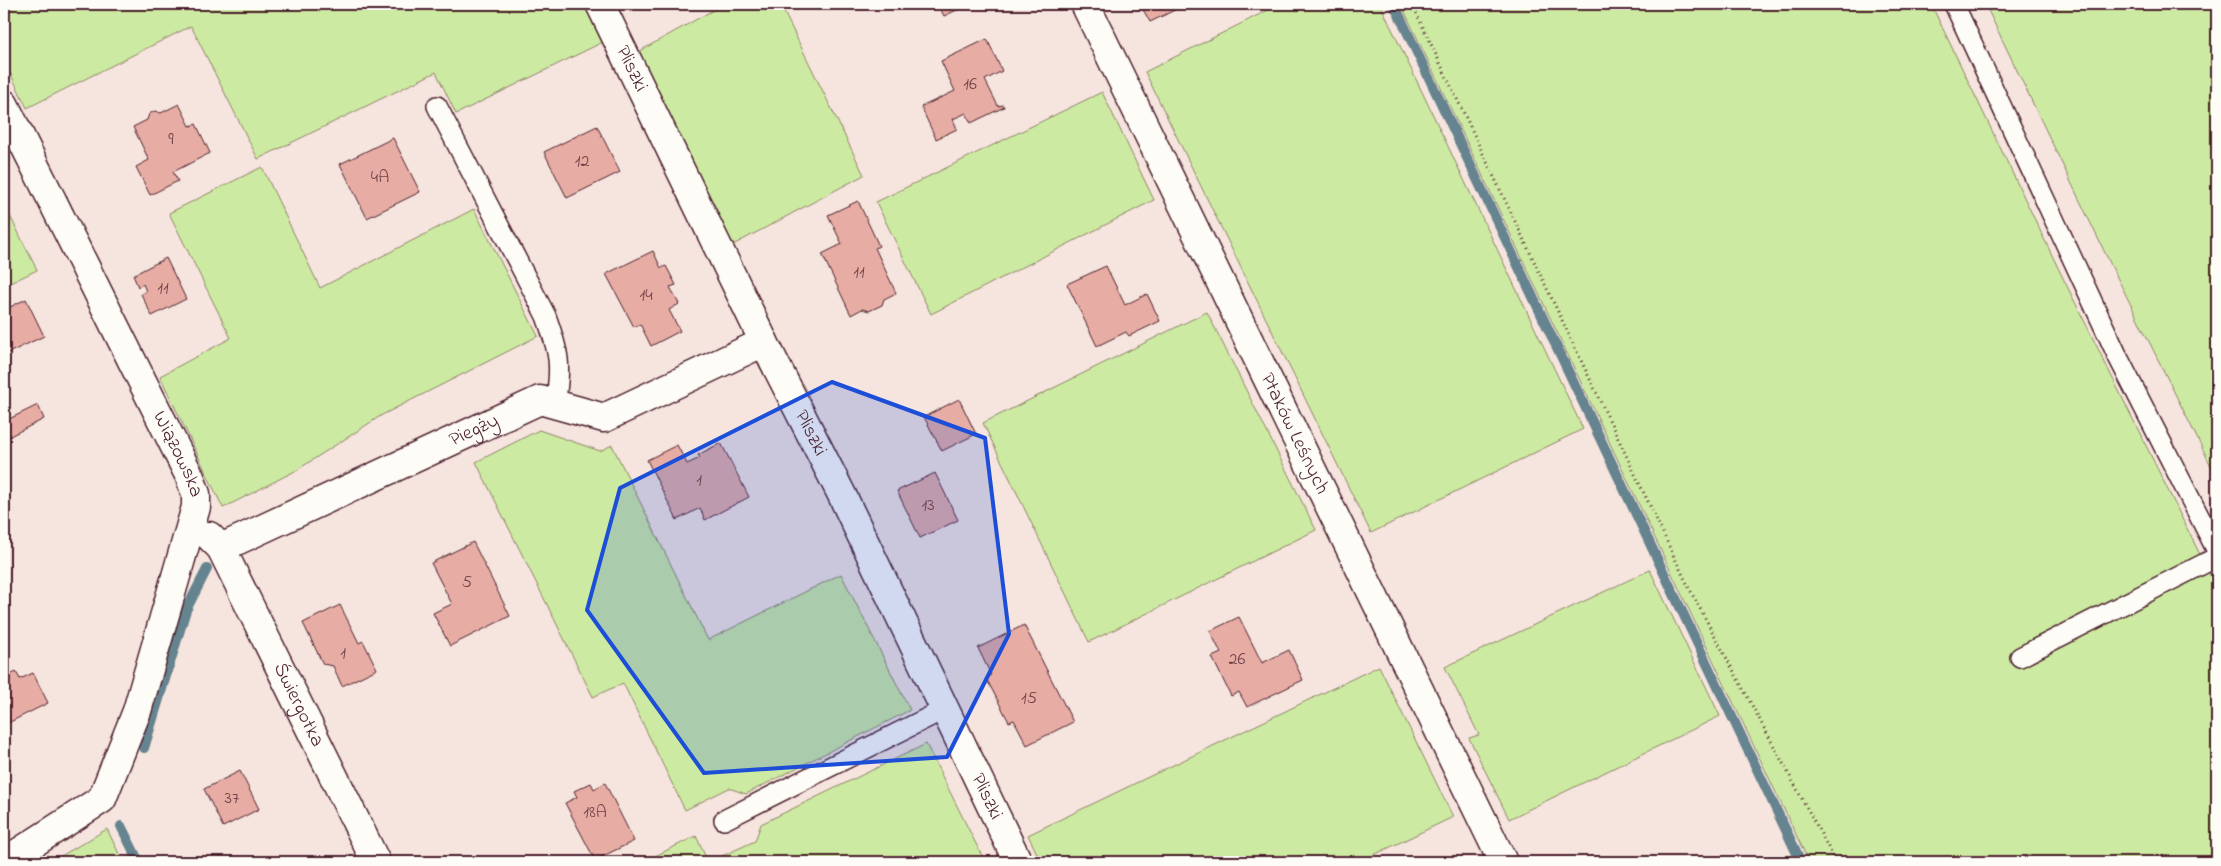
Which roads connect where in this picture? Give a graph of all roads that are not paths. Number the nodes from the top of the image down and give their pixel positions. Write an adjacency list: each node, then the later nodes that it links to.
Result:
1 (600, 4): 6 (street, Pliszki)
2 (1085, 4): 18 (street, Ptaków Leśnych)
3 (1954, 4): 10 (lane)
4 (4, 104): 8 (street, Wiązowska)
5 (437, 106): 7 (lane)
6 (764, 342): 7 (street, Piegży); 13 (street, Pliszki)
7 (555, 404): 9 (street, Piegży)
8 (192, 522): 9 (street); 15 (street, Wiązowska)
9 (221, 548): 16 (street, Świergotka)
10 (2217, 551)
11 (2217, 557): 12 (lane)
12 (2020, 657)
13 (945, 709): 14 (lane); 17 (street, Pliszki)
14 (724, 820)
15 (4, 862)
16 (376, 862)
17 (1018, 862)
18 (1503, 862)

